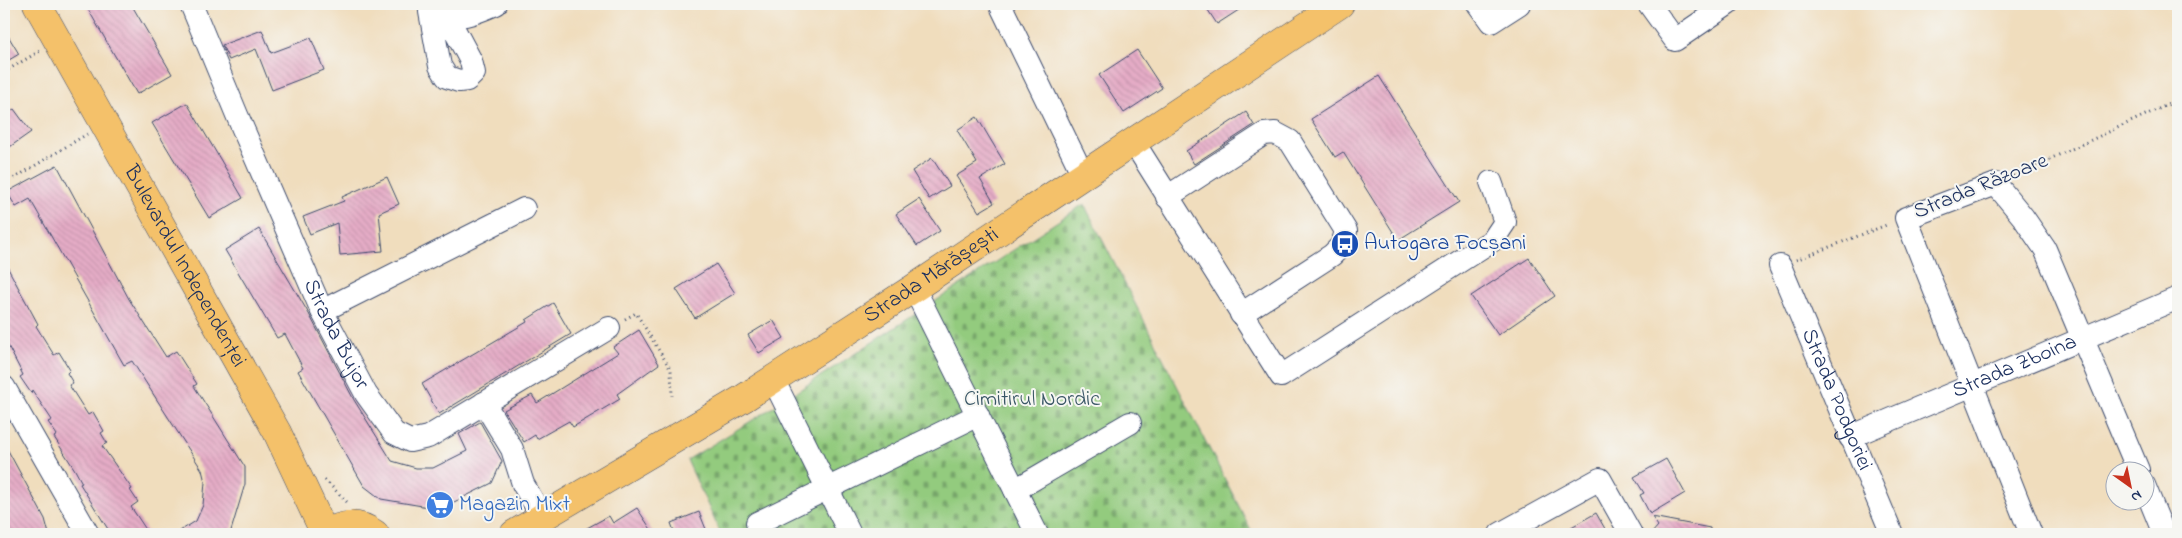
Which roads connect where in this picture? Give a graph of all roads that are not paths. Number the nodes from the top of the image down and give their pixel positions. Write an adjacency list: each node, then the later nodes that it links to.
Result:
1 (38, 4): 36 (main road, Bulevardul Independenței)
2 (191, 4): 19 (street, Strada Bujor)
3 (496, 4): 10 (street)
4 (1000, 4): 12 (street)
5 (1340, 4): 11 (main road, Strada Mărășești)
6 (1478, 4): 7 (street)
7 (1519, 4)
8 (1649, 4): 9 (street)
9 (1728, 4)
10 (434, 11)
11 (1133, 141): 12 (main road, Strada Mărășești); 14 (street)
12 (1083, 174): 17 (main road, Strada Mărășești)
13 (1491, 182): 20 (street)
14 (1168, 197): 20 (street); 20 (street)
15 (524, 209): 19 (street)
16 (1780, 266): 29 (street, Strada Podgoriei)
17 (914, 288): 23 (main road, Strada Mărășești); 27 (street)
18 (2178, 298): 22 (street, Strada Zboina)
19 (322, 311): 26 (street, Strada Bujor)
20 (1241, 314)
21 (609, 328): 26 (street, Strada Bujor)
22 (2083, 337): 25 (street, Strada Zboina); 25 (street, Strada Răzoare); 30 (street)
23 (773, 379): 31 (street); 34 (main road, Strada Mărășești)
24 (4, 386): 35 (street)
25 (1972, 386): 29 (street, Strada Zboina); 44 (street)
26 (484, 403): 34 (street)
27 (978, 415): 31 (street); 32 (street)
28 (1130, 424): 32 (street)
29 (1850, 437): 43 (street, Strada Podgoriei)
30 (2134, 460)
31 (827, 489): 38 (street); 39 (street)
32 (1015, 490): 40 (street)
33 (2154, 510): 45 (street)
34 (534, 527)
35 (88, 534)
36 (325, 534): 37 (main road)
37 (375, 534)
38 (763, 534)
39 (850, 534)
40 (1037, 534)
41 (1500, 534): 42 (street)
42 (1631, 534)
43 (1892, 534)
44 (2031, 534)
45 (2164, 534)

